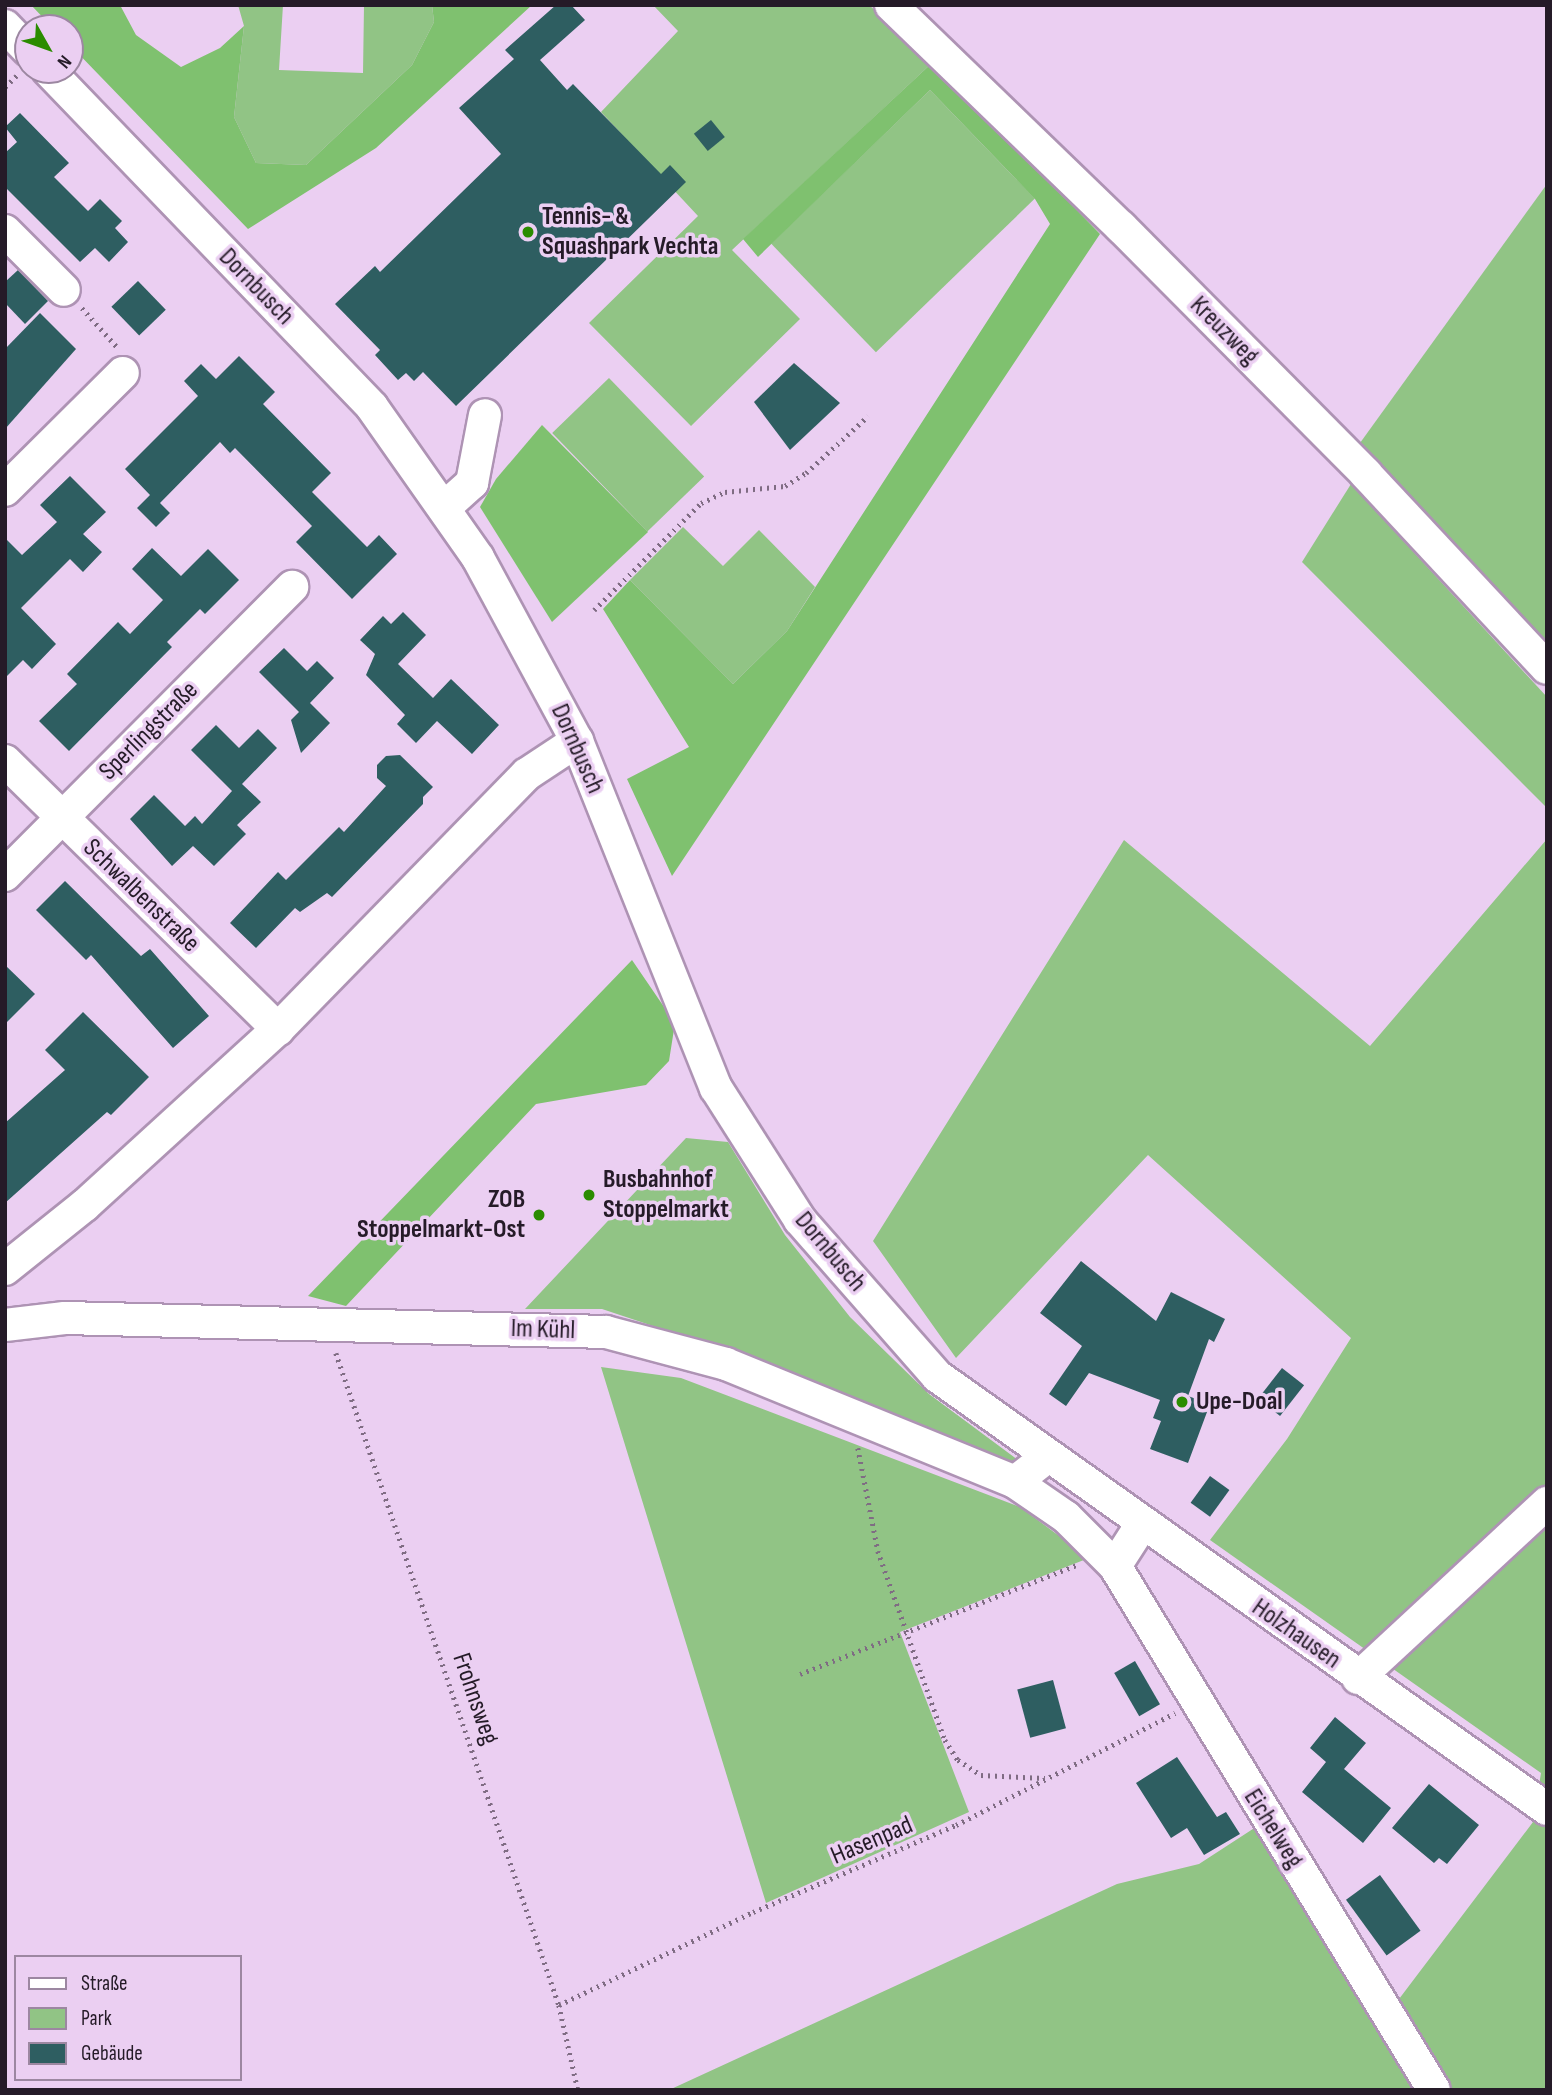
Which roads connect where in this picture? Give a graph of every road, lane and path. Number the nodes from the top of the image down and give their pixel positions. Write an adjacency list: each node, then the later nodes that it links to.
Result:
1 (891, 5): 12 (street, Kreuzweg)
2 (61, 84): 9 (street, Dornbusch)
3 (5, 231): 4 (street)
4 (64, 290): 5 (path)
5 (123, 373): 8 (street)
6 (485, 415): 9 (street)
7 (868, 416): 11 (path)
8 (5, 490)
9 (443, 508): 13 (street, Dornbusch)
10 (292, 587): 15 (street, Sperlingstraße)
11 (594, 610)
12 (1547, 668)
13 (577, 741): 17 (street); 22 (street, Dornbusch)
14 (5, 761): 15 (street, Schwalbenstraße)
15 (62, 818): 16 (street, Sperlingstraße); 17 (street, Schwalbenstraße)
16 (5, 875)
17 (278, 1029): 18 (street)
18 (5, 1269)
19 (326, 1324): 20 (street, Im Kühl); 21 (street, Im Kühl); 33 (path, Frohnsweg)
20 (5, 1325)
21 (855, 1416): 23 (street, Im Kühl); 27 (path)
22 (1046, 1457): 23 (street); 25 (street, Holzhausen)
23 (1015, 1482): 26 (street, Eichelweg)
24 (1547, 1503): 29 (street)
25 (1142, 1524): 26 (street); 29 (street, Holzhausen)
26 (1109, 1560): 27 (path); 30 (street, Eichelweg)
27 (905, 1635): 28 (path); 31 (path)
28 (800, 1674)
29 (1358, 1678): 32 (street, Holzhausen)
30 (1195, 1703): 31 (path, Hasenpad); 35 (street, Eichelweg)
31 (1050, 1777): 33 (path, Hasenpad)
32 (1547, 1809)
33 (559, 2005): 34 (path, Frohnsweg)
34 (578, 2090)
35 (1434, 2090)

